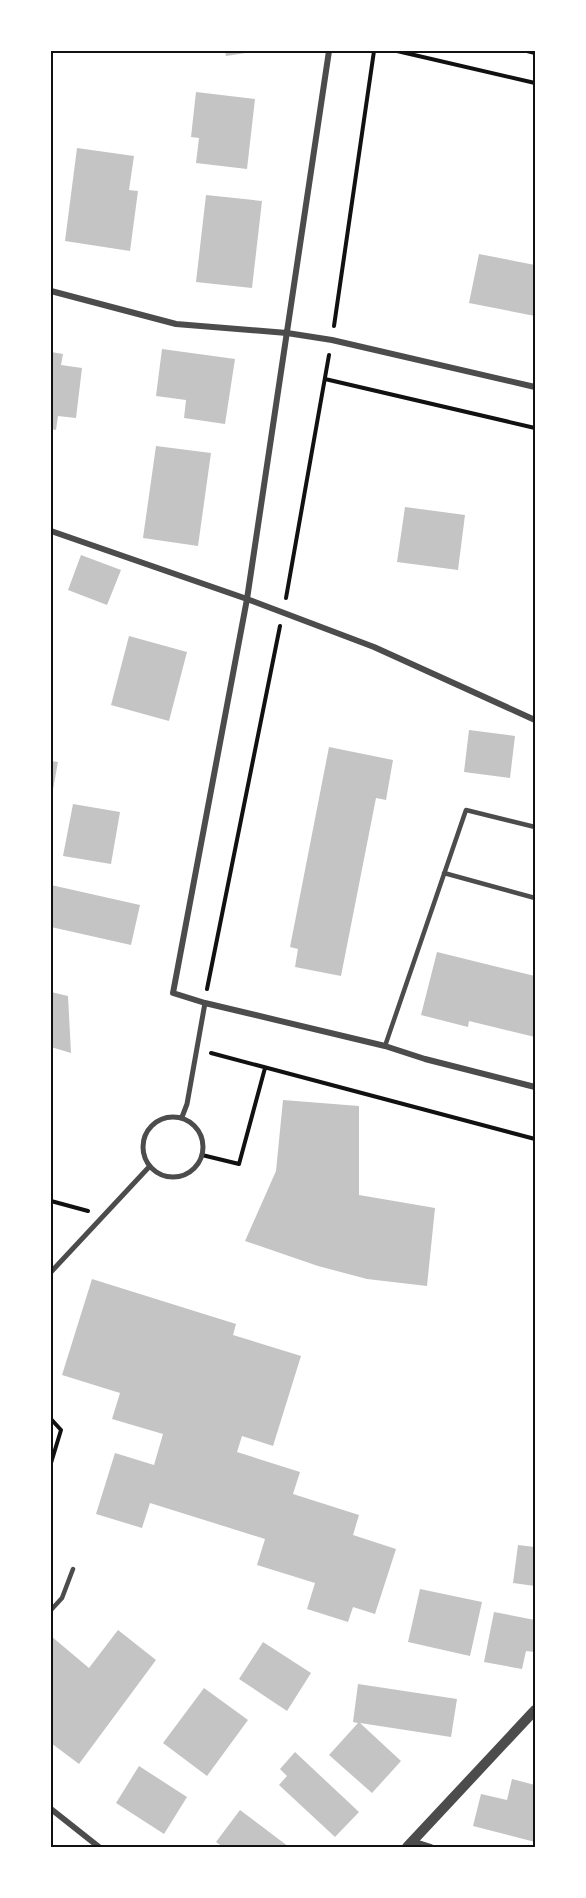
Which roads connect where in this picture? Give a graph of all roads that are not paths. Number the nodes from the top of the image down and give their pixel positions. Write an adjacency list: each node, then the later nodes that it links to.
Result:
1 (329, 51): 3 (street)
2 (51, 291): 3 (street)
3 (287, 333): 4 (street); 6 (street)
4 (535, 387)
5 (51, 531): 6 (street)
6 (247, 599): 7 (street); 11 (street)
7 (535, 720)
8 (535, 827): 9 (lane)
9 (444, 873): 10 (lane); 12 (lane)
10 (535, 898)
11 (205, 1003): 12 (street); 14 (street)
12 (384, 1046): 13 (street)
13 (535, 1087)
14 (182, 1117): 15 (street); 15 (street)
15 (149, 1167): 16 (street)
16 (51, 1272)
17 (73, 1569): 18 (lane)
18 (51, 1610)
19 (535, 1710): 21 (street)
20 (51, 1809): 22 (street)
21 (410, 1844): 23 (street)
22 (99, 1847)
23 (431, 1847)

